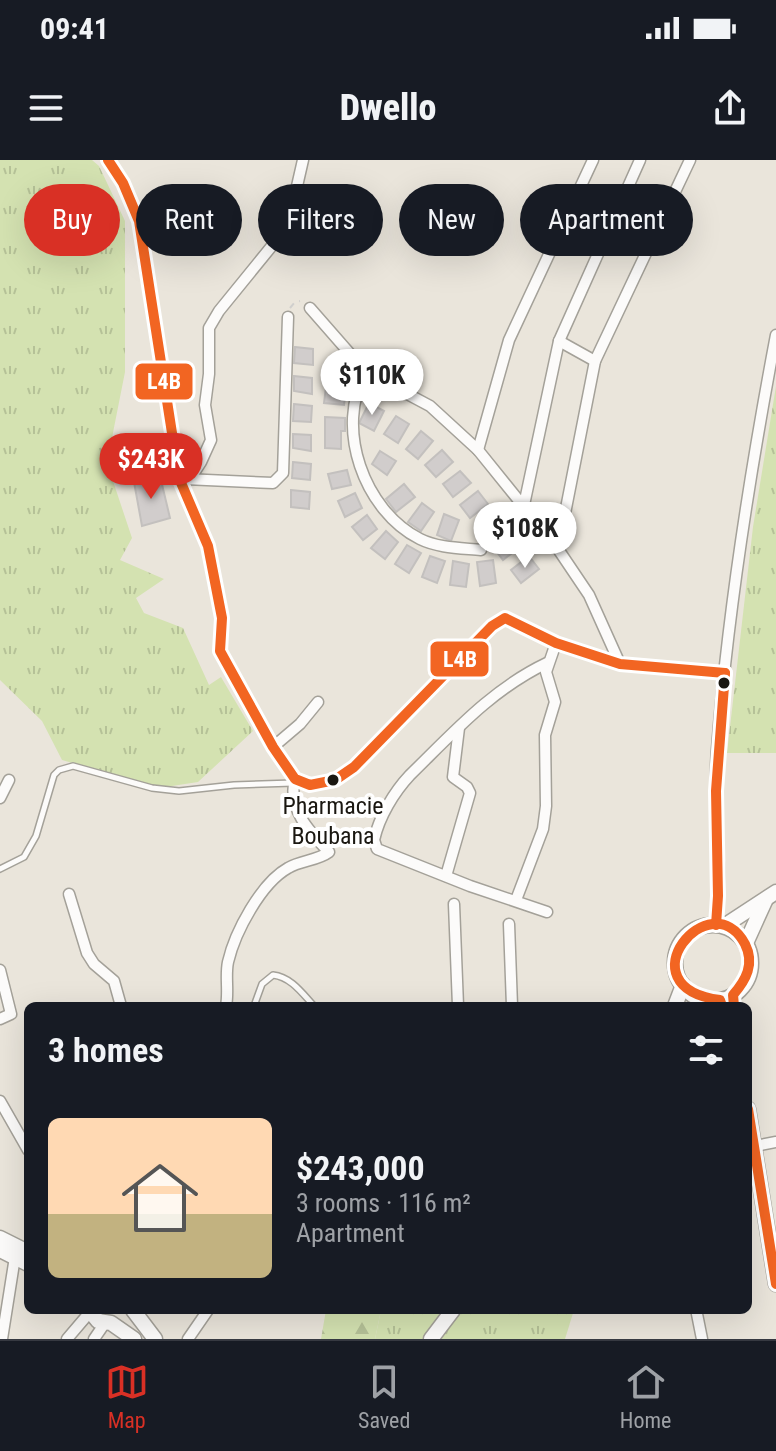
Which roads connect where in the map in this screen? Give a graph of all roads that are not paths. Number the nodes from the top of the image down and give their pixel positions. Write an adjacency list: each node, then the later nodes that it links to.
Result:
1 (108, 160): 13 (street)
2 (303, 160): 13 (street)
3 (593, 160): 12 (street)
4 (640, 160): 9 (street)
5 (690, 160): 10 (street)
6 (310, 308): 11 (street)
7 (288, 317): 13 (street)
8 (776, 335): 20 (street)
9 (559, 341): 10 (street); 14 (street)
10 (595, 361): 15 (street)
11 (366, 372): 12 (street); 16 (street)
12 (478, 450): 14 (street)
13 (184, 478): 23 (street)
14 (524, 505): 15 (street)
15 (558, 549): 19 (street)
16 (481, 550)
17 (556, 643): 18 (street); 19 (street); 25 (street)
18 (547, 663): 22 (street); 31 (street)
19 (620, 664): 20 (street)
20 (725, 673): 35 (street)
21 (318, 702): 23 (street)
22 (459, 728): 28 (street); 28 (street)
23 (273, 747): 25 (street)
24 (9, 780): 26 (street)
25 (295, 781): 27 (lane); 41 (street)
26 (0, 798)
27 (0, 869)
28 (446, 876): 31 (street)
29 (69, 894): 40 (street)
30 (771, 896): 35 (main road); 36 (main road)
31 (516, 900): 33 (street)
32 (454, 904): 44 (street)
33 (547, 912)
34 (509, 924): 45 (street)
35 (720, 926): 36 (main road); 38 (main road)
36 (746, 943): 47 (main road)
37 (0, 970): 48 (street)
38 (683, 985): 39 (main road); 46 (main road)
39 (692, 1001): 47 (main road)
40 (120, 1002)
41 (226, 1002)
42 (255, 1002): 43 (lane)
43 (310, 1002)
44 (458, 1002)
45 (512, 1002)
46 (677, 1002)
47 (727, 1002)
48 (0, 1019)
49 (0, 1101): 52 (street)
50 (752, 1130): 53 (main road)
51 (776, 1142): 53 (street)
52 (24, 1143)
53 (755, 1146): 57 (main road)
54 (0, 1238): 56 (main road)
55 (0, 1250): 56 (main road)
56 (24, 1257): 66 (street)
57 (776, 1284)
58 (88, 1314): 67 (street)
59 (92, 1314): 65 (main road)
60 (122, 1314): 65 (main road)
61 (136, 1314): 70 (main road)
62 (205, 1314): 71 (street)
63 (450, 1314): 72 (main road)
64 (697, 1314): 73 (street)
65 (108, 1323): 68 (street); 69 (main road)
66 (2, 1339)
67 (67, 1339)
68 (94, 1339)
69 (134, 1339)
70 (155, 1339)
71 (188, 1339)
72 (431, 1339)
73 (702, 1339)

